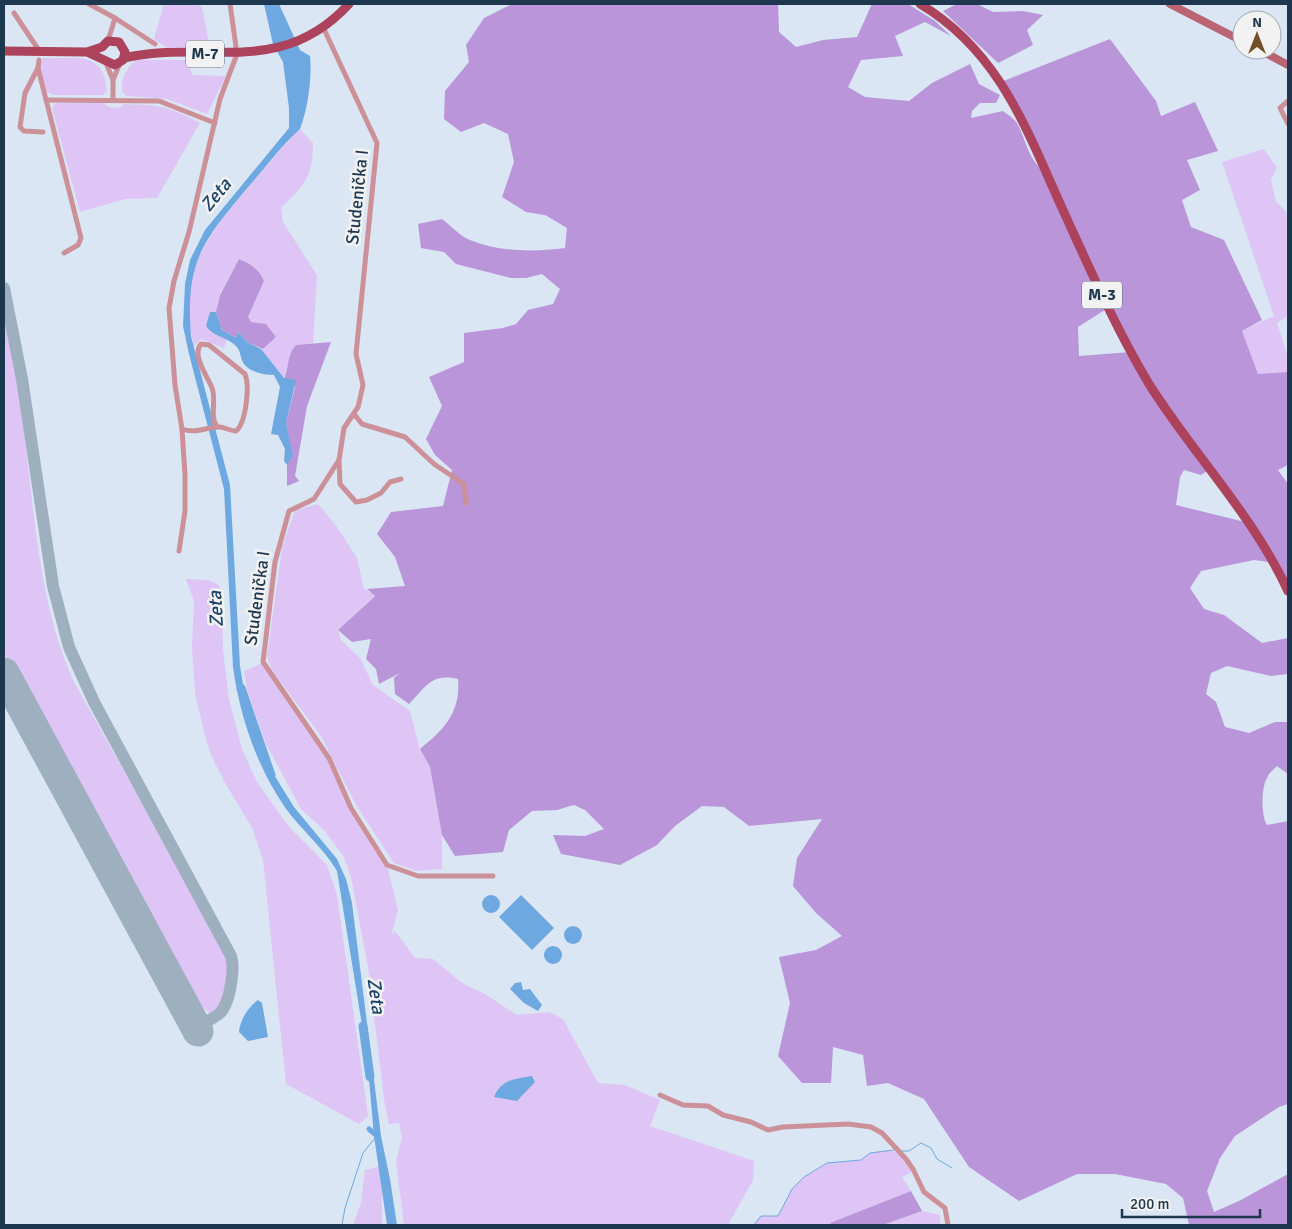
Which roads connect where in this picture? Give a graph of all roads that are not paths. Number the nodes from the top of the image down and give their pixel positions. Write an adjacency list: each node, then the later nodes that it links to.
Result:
1 (89, 4): 7 (street)
2 (230, 4): 17 (street)
3 (349, 4): 8 (main road, M-7)
4 (920, 4): 37 (main road, M-3)
5 (1170, 4): 10 (main road)
6 (14, 13): 18 (street)
7 (115, 18): 9 (street); 12 (street)
8 (323, 26): 17 (main road, M-7); 30 (street, Studenička I)
9 (114, 28): 11 (street); 13 (street)
10 (1232, 36)
11 (105, 44): 13 (main road, M-7); 15 (main road, M-7); 19 (main road)
12 (155, 44)
13 (122, 45): 16 (main road, M-7); 20 (main road)
14 (4, 51): 18 (main road, M-7)
15 (87, 52): 18 (main road, M-7); 19 (main road, M-7)
16 (144, 53): 17 (main road, M-7); 20 (main road, M-7)
17 (237, 54): 26 (street)
18 (40, 56): 21 (street)
19 (104, 60): 20 (main road, M-7); 22 (street)
20 (122, 60): 22 (street)
21 (38, 68): 23 (street); 28 (street)
22 (114, 80): 24 (street)
23 (46, 100): 24 (street); 29 (street)
24 (113, 100): 26 (street)
25 (1288, 101): 27 (street)
26 (215, 123): 31 (street)
27 (1288, 124)
28 (43, 132)
29 (64, 253)
30 (354, 414): 33 (street, Studenička I); 35 (street)
31 (182, 428): 32 (street); 36 (street)
32 (217, 428): 32 (street)
33 (339, 460): 34 (street); 38 (street, Studenička I)
34 (401, 479)
35 (466, 503)
36 (179, 551)
37 (1288, 590)
38 (493, 876)
39 (660, 1095): 40 (street)
40 (948, 1225)

